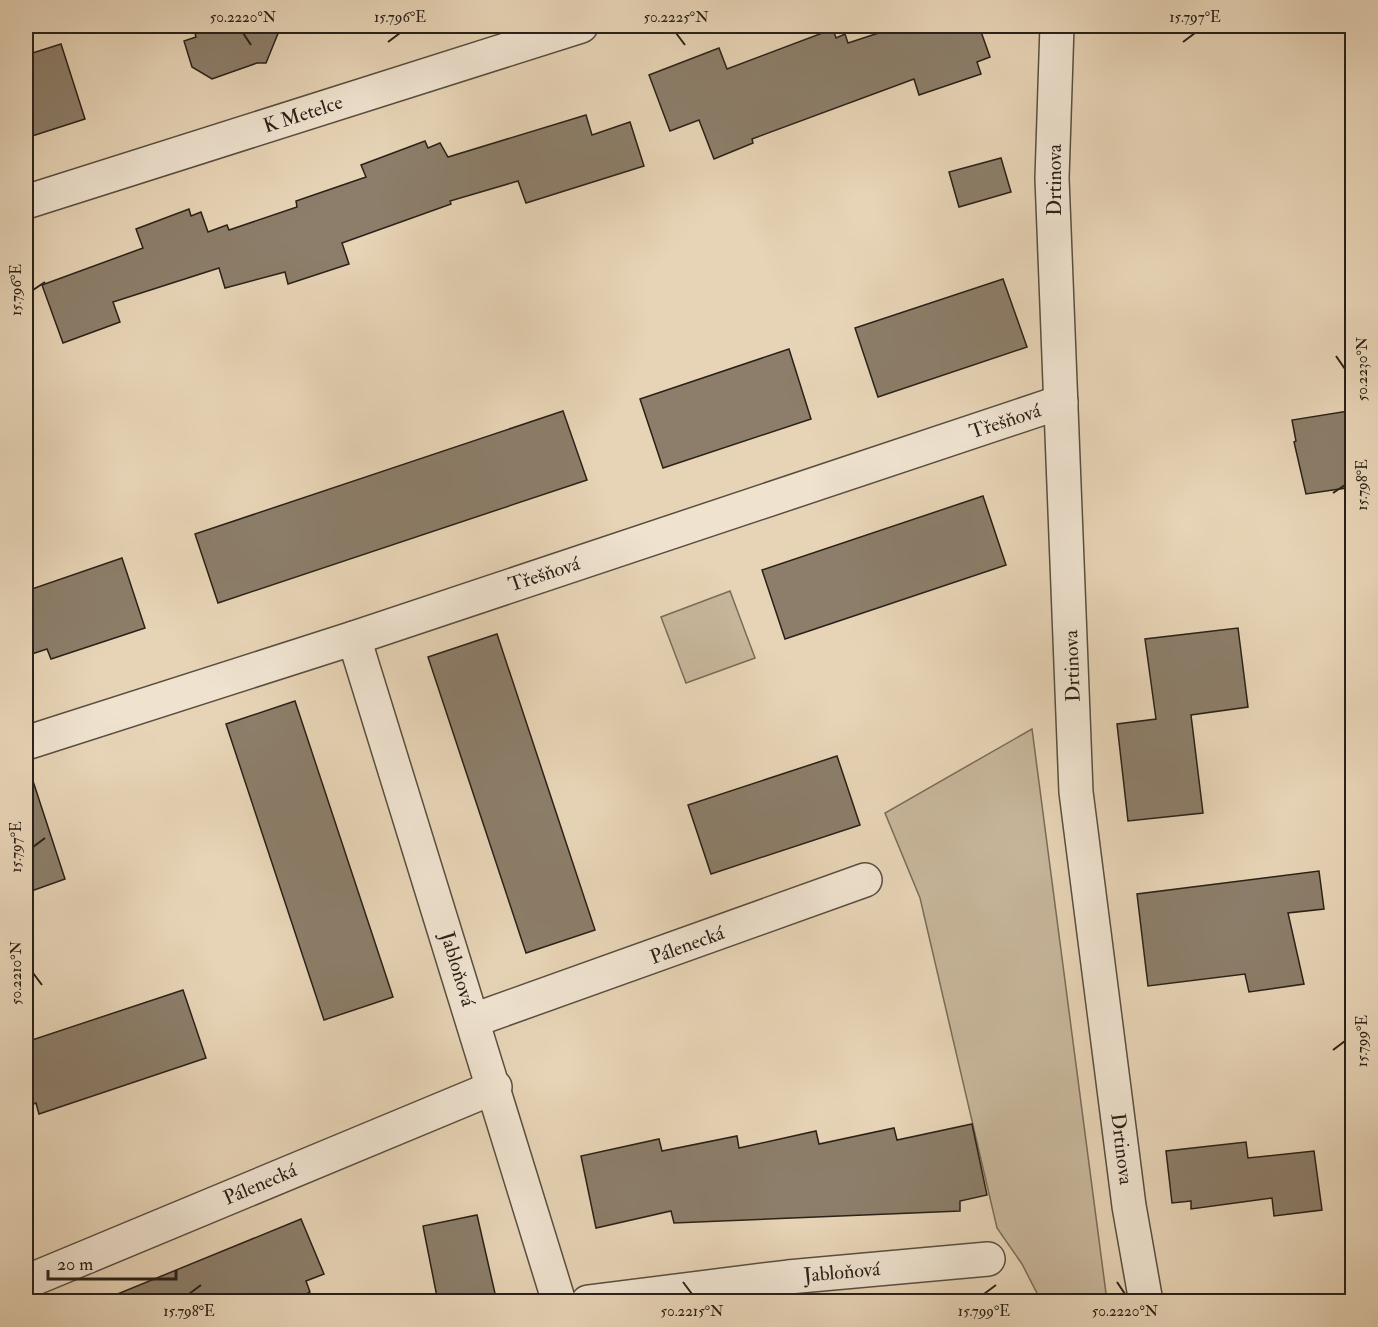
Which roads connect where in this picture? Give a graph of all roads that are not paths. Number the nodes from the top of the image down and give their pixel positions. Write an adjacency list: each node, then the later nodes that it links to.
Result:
1 (581, 26): 3 (street, K Metelce)
2 (1057, 26): 4 (street, Drtinova)
3 (26, 202)
4 (1061, 402): 5 (street, Třešňová); 14 (street, Drtinova)
5 (354, 638): 6 (street, Třešňová); 8 (street, Jabloňová)
6 (26, 742)
7 (865, 880): 8 (street, Pálenecká)
8 (474, 1020): 9 (street, Jabloňová)
9 (495, 1087): 11 (street, Pálenecká); 12 (street, Jabloňová)
10 (988, 1259): 13 (street, Jabloňová)
11 (26, 1282)
12 (559, 1302)
13 (588, 1302)
14 (1146, 1302)

